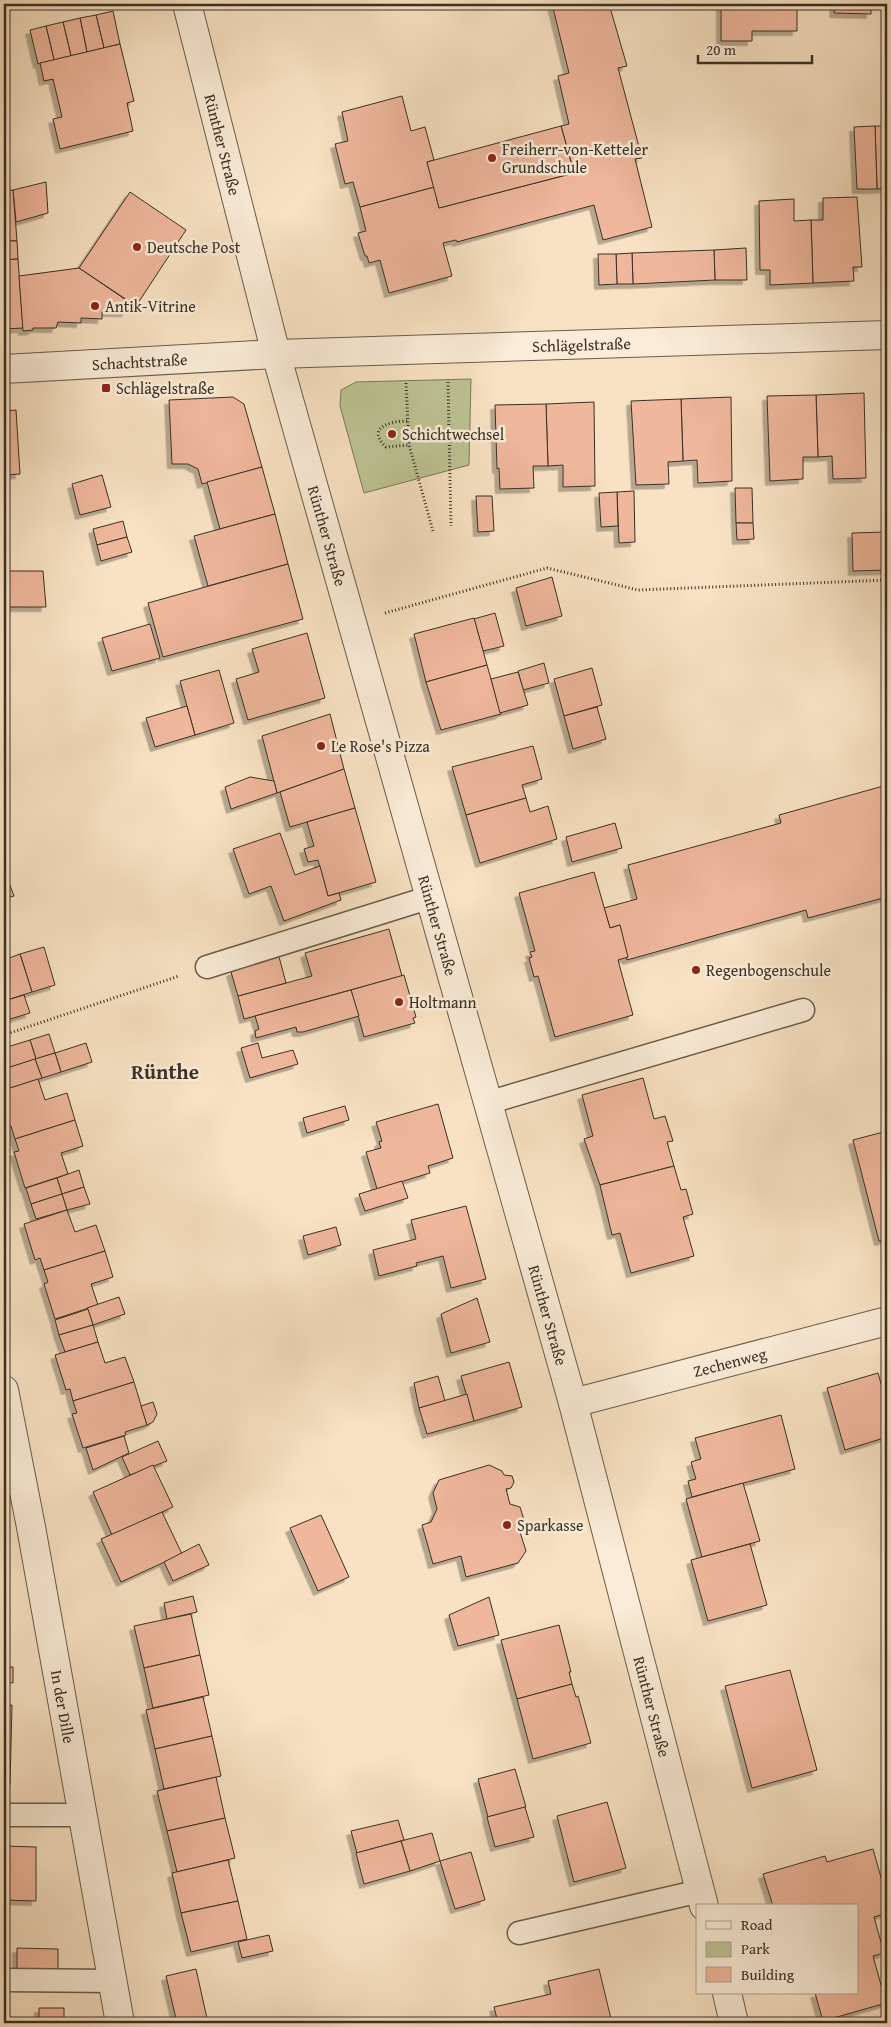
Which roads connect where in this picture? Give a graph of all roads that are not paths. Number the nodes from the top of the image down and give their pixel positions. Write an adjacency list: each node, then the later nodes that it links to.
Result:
1 (187, 4): 3 (street, Rünther Straße)
2 (887, 335): 3 (street, Schlägelstraße)
3 (276, 354): 4 (street, Schachtstraße); 5 (street, Rünther Straße)
4 (4, 369)
5 (430, 897): 6 (lane); 8 (street, Rünther Straße)
6 (207, 967)
7 (803, 1010): 8 (lane)
8 (488, 1103): 11 (street, Rünther Straße)
9 (887, 1321): 11 (street, Zechenweg)
10 (4, 1390): 13 (street, In der Dille)
11 (573, 1403): 14 (street, Rünther Straße)
12 (4, 1815): 13 (lane)
13 (82, 1815): 17 (street, In der Dille)
14 (702, 1898): 15 (lane)
15 (518, 1932)
16 (4, 1980): 17 (lane)
17 (112, 1981): 19 (street, In der Dille)
18 (726, 1994): 20 (street)
19 (120, 2023)
20 (734, 2023)

